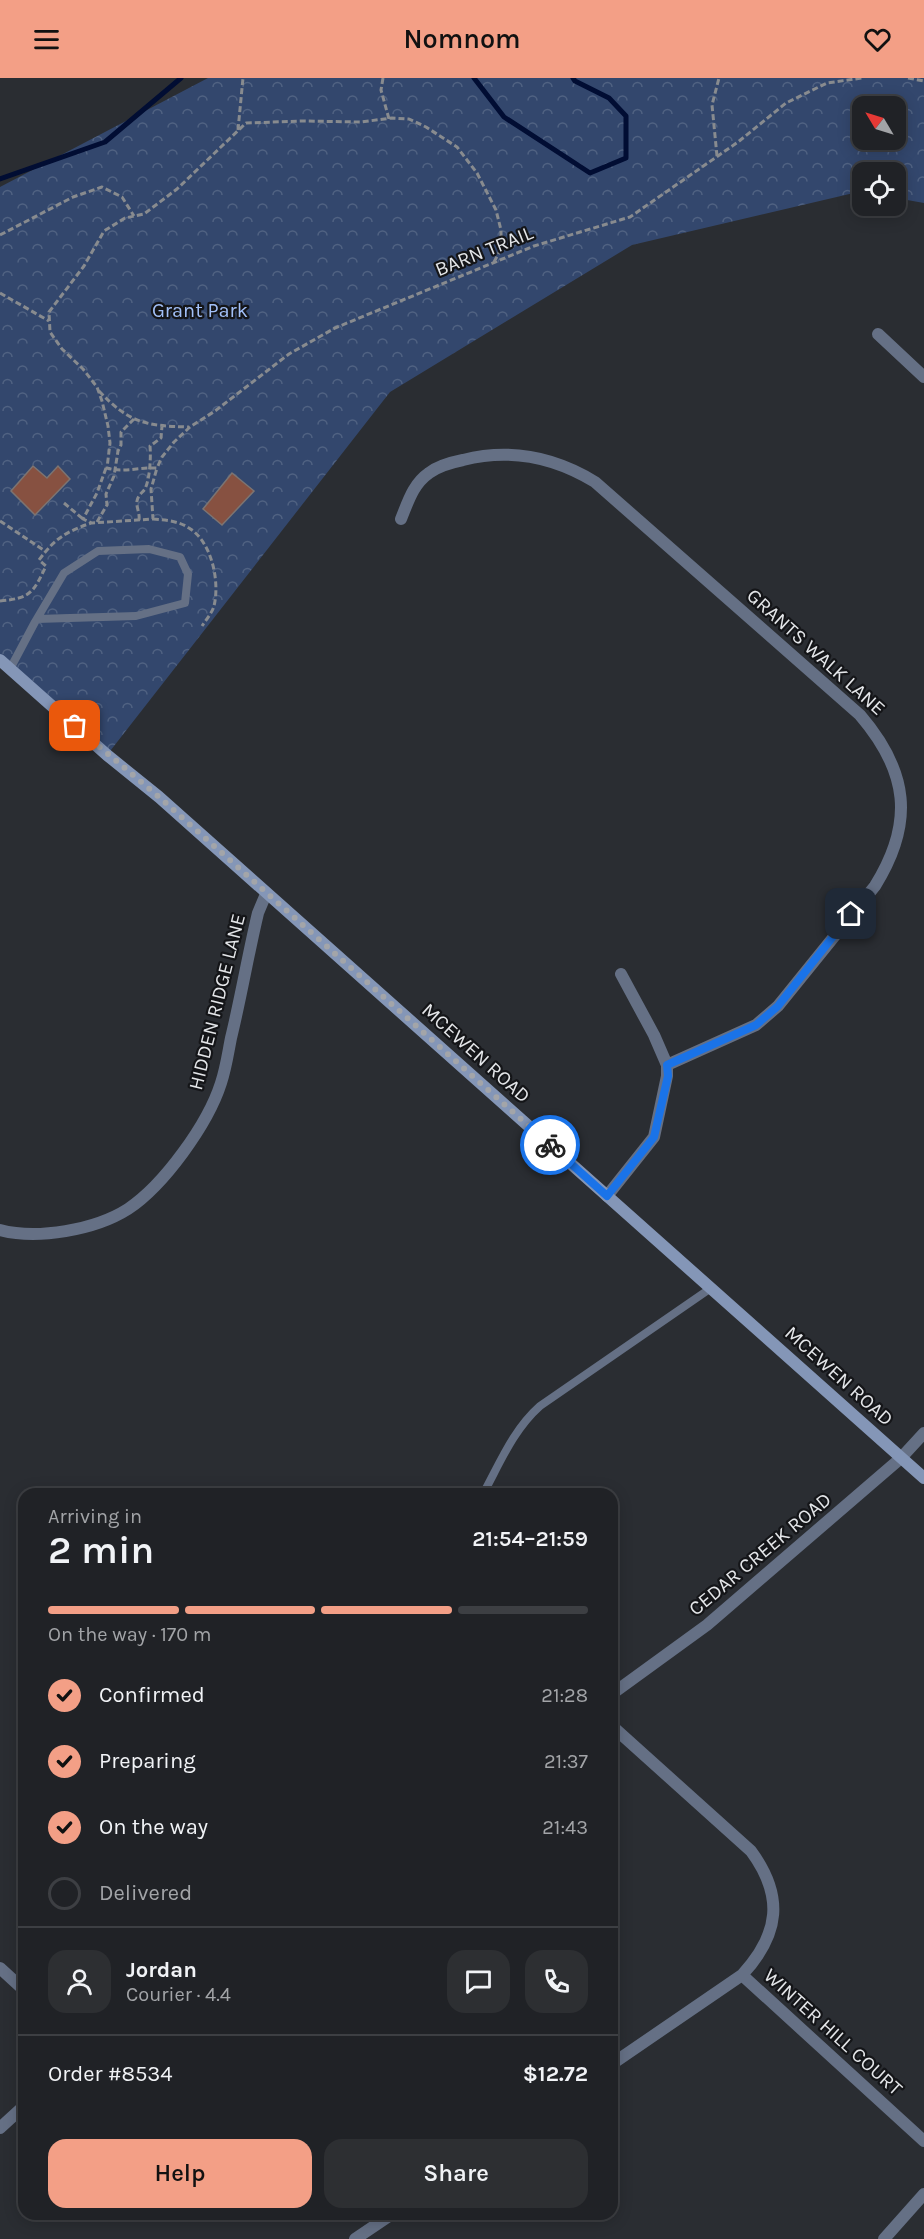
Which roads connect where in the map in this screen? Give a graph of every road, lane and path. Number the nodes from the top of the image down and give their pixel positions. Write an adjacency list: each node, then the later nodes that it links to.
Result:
1 (243, 78): 8 (path)
2 (383, 78): 7 (path)
3 (719, 78): 9 (path)
4 (862, 78): 9 (path, BARN TRAIL)
5 (908, 78): 6 (path)
6 (924, 81)
7 (389, 118): 8 (path); 12 (path)
8 (238, 131): 10 (path)
9 (717, 156): 12 (path, BARN TRAIL)
10 (134, 216): 11 (path); 14 (path)
11 (0, 235)
12 (494, 262): 20 (path, BARN TRAIL)
13 (0, 293): 14 (path)
14 (49, 321): 17 (path)
15 (878, 334): 16 (street)
16 (924, 377)
17 (98, 390): 18 (path); 21 (path)
18 (134, 419): 19 (path); 24 (path)
19 (162, 426): 20 (path); 22 (path)
20 (190, 427): 23 (path, BARN TRAIL)
21 (106, 468): 24 (path); 26 (path)
22 (148, 468): 23 (path); 24 (path); 28 (path)
23 (157, 468): 28 (path)
24 (114, 470): 30 (path)
25 (64, 503): 26 (path)
26 (83, 519): 30 (path)
27 (401, 519): 38 (street, GRANTS WALK LANE)
28 (139, 520): 30 (path)
29 (0, 521): 31 (path)
30 (95, 522): 31 (path)
31 (45, 551): 32 (path)
32 (0, 601)
33 (37, 619): 33 (lane); 35 (lane)
34 (0, 660): 35 (street, MCEWEN ROAD)
35 (10, 669): 36 (street, MCEWEN ROAD)
36 (266, 894): 39 (street, MCEWEN ROAD); 40 (street, HIDDEN RIDGE LANE)
37 (621, 974): 38 (street)
38 (667, 1065): 39 (street)
39 (607, 1196): 41 (street, MCEWEN ROAD)
40 (0, 1230)
41 (711, 1288): 43 (street, MCEWEN ROAD); 45 (lane)
42 (924, 1433): 43 (street, CEDAR CREEK ROAD)
43 (901, 1458): 44 (street, MCEWEN ROAD); 46 (street, CEDAR CREEK ROAD)
44 (924, 1478)
45 (486, 1488)
46 (618, 1690)
47 (618, 1731): 49 (street)
48 (0, 1968): 50 (street)
49 (742, 1975): 51 (street); 54 (street, WINTER HILL COURT)
50 (18, 1984)
51 (618, 2060)
52 (18, 2112): 53 (street)
53 (0, 2128)
54 (924, 2141)
55 (924, 2194): 58 (street)
56 (383, 2220): 57 (street)
57 (355, 2239)
58 (884, 2239)

